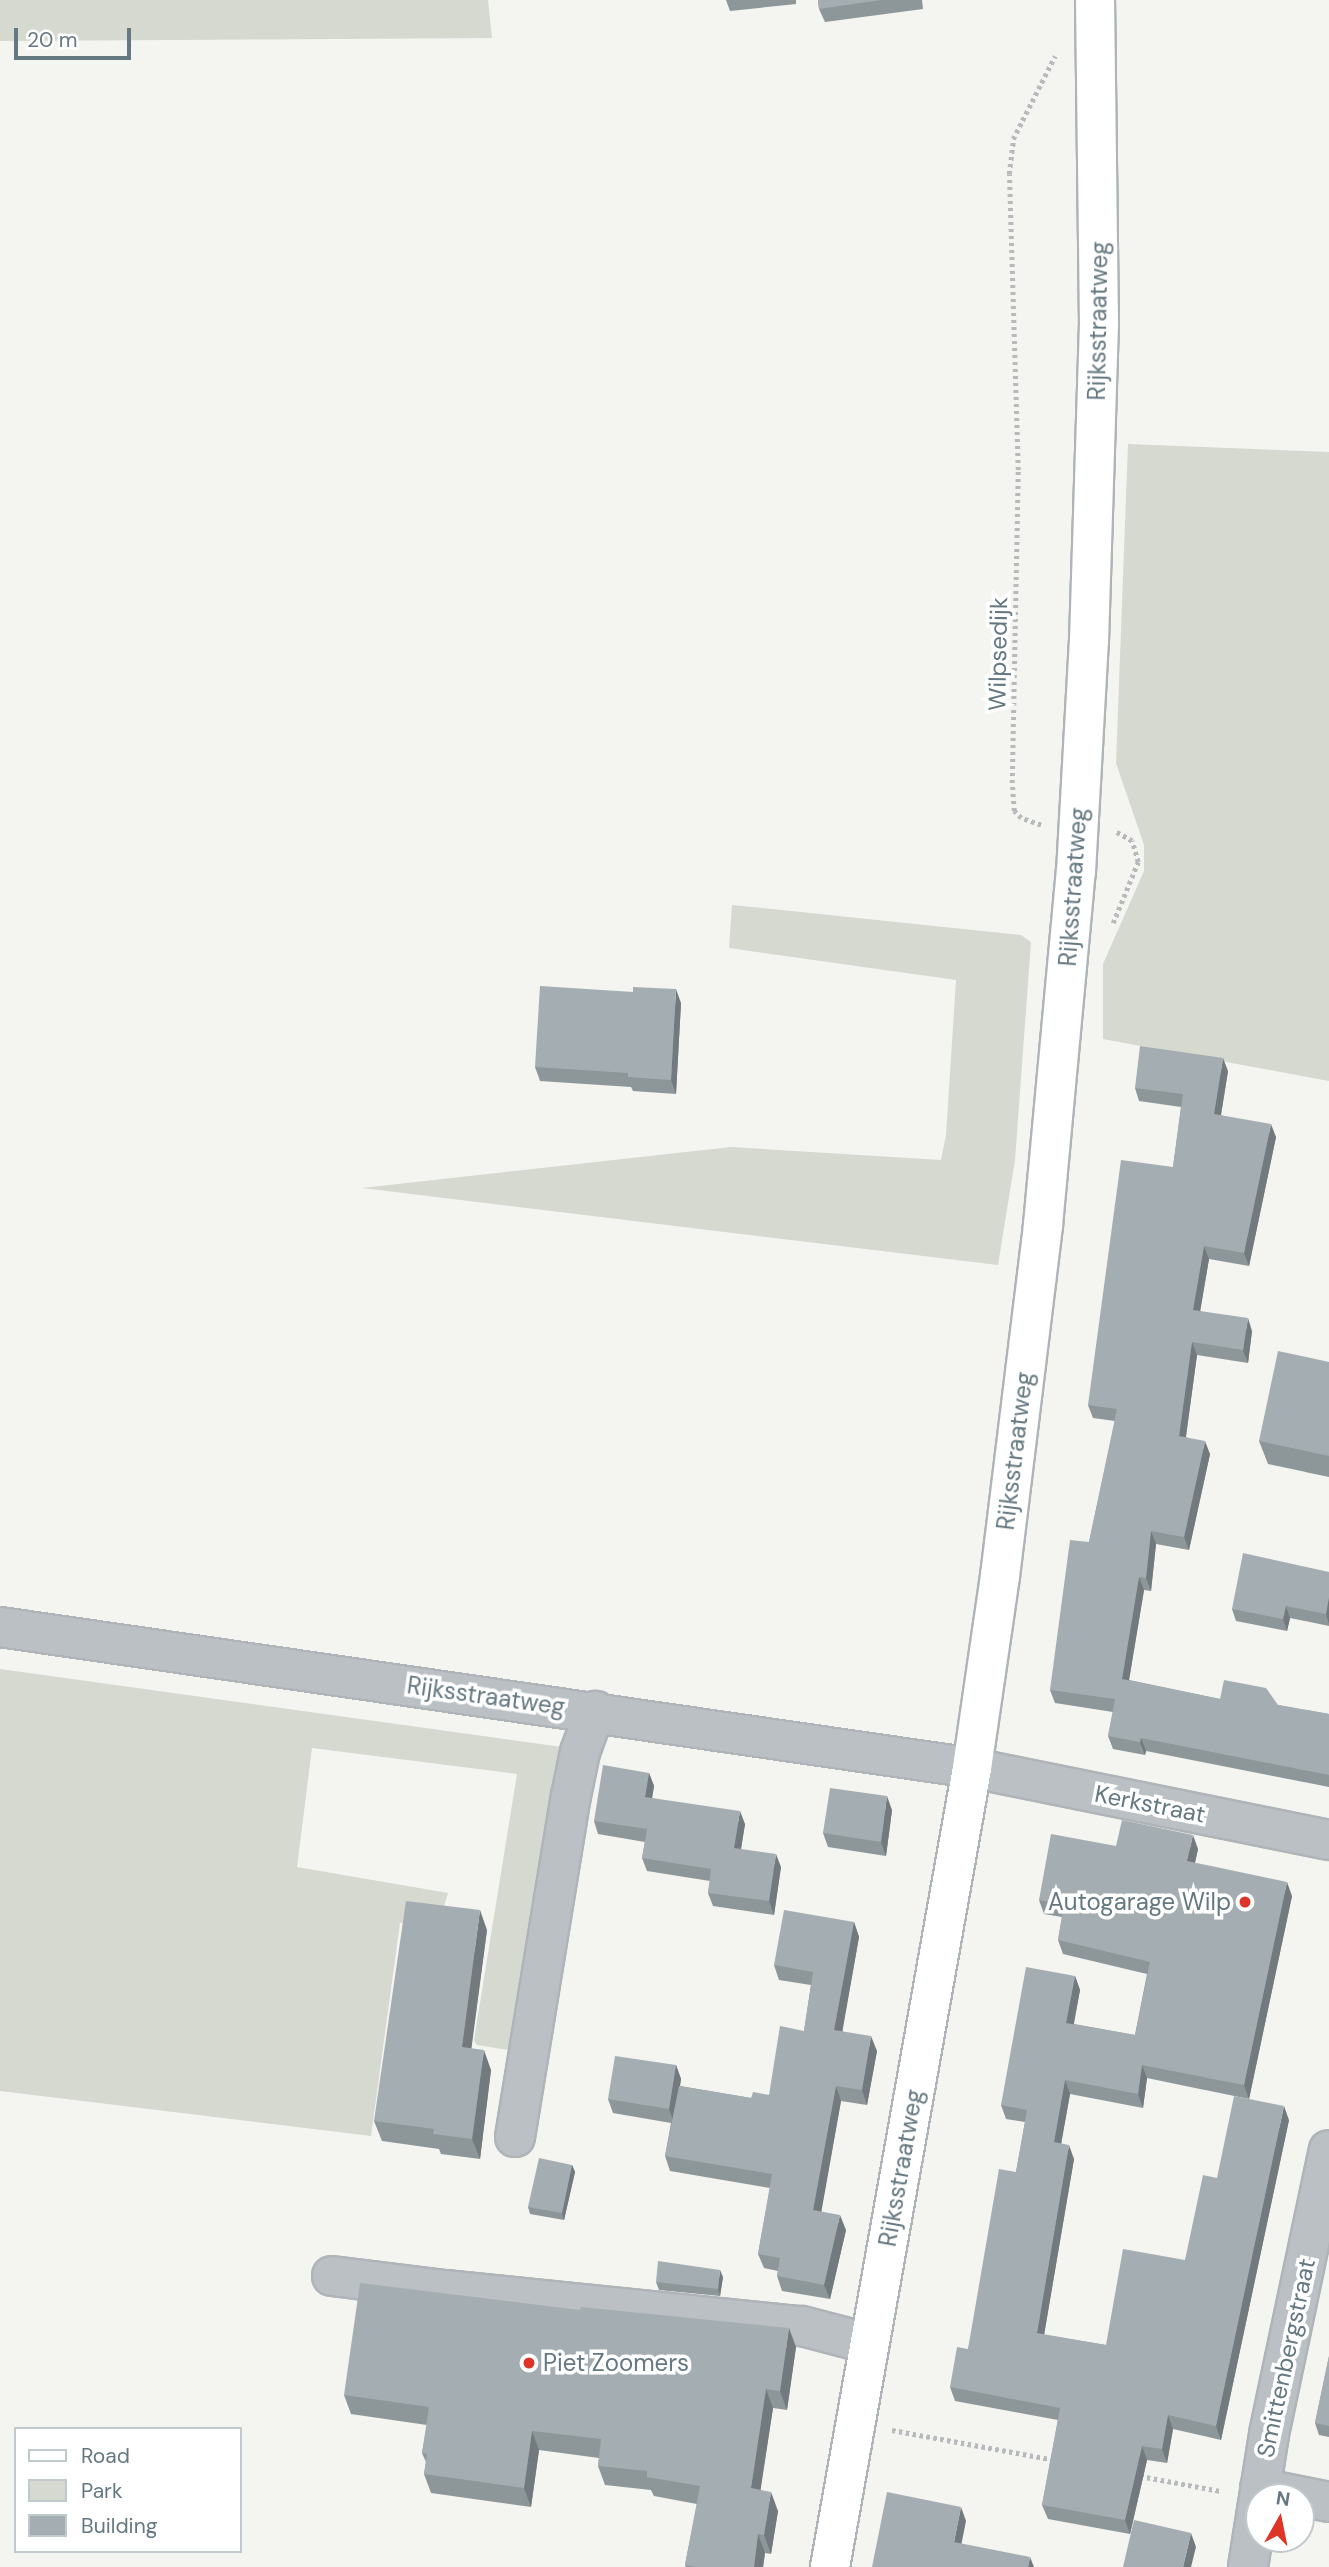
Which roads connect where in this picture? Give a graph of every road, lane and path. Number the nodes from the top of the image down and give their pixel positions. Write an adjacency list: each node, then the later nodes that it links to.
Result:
1 (1095, 0): 6 (main road, Rijksstraatweg)
2 (1056, 51): 3 (path, Wilpsedijk)
3 (1037, 824)
4 (0, 1627): 5 (street, Rijksstraatweg)
5 (595, 1712): 6 (street, Rijksstraatweg); 8 (street)
6 (972, 1768): 7 (street, Kerkstraat); 11 (main road, Rijksstraatweg)
7 (1329, 1840)
8 (515, 2137)
9 (1329, 2150): 15 (street, Smittenbergstraat)
10 (332, 2276): 11 (street)
11 (870, 2344): 12 (main road, Rijksstraatweg)
12 (856, 2423): 13 (path); 17 (main road, Rijksstraatweg)
13 (1057, 2460)
14 (1138, 2475): 16 (path)
15 (1261, 2483)
16 (1245, 2491)
17 (830, 2567)

